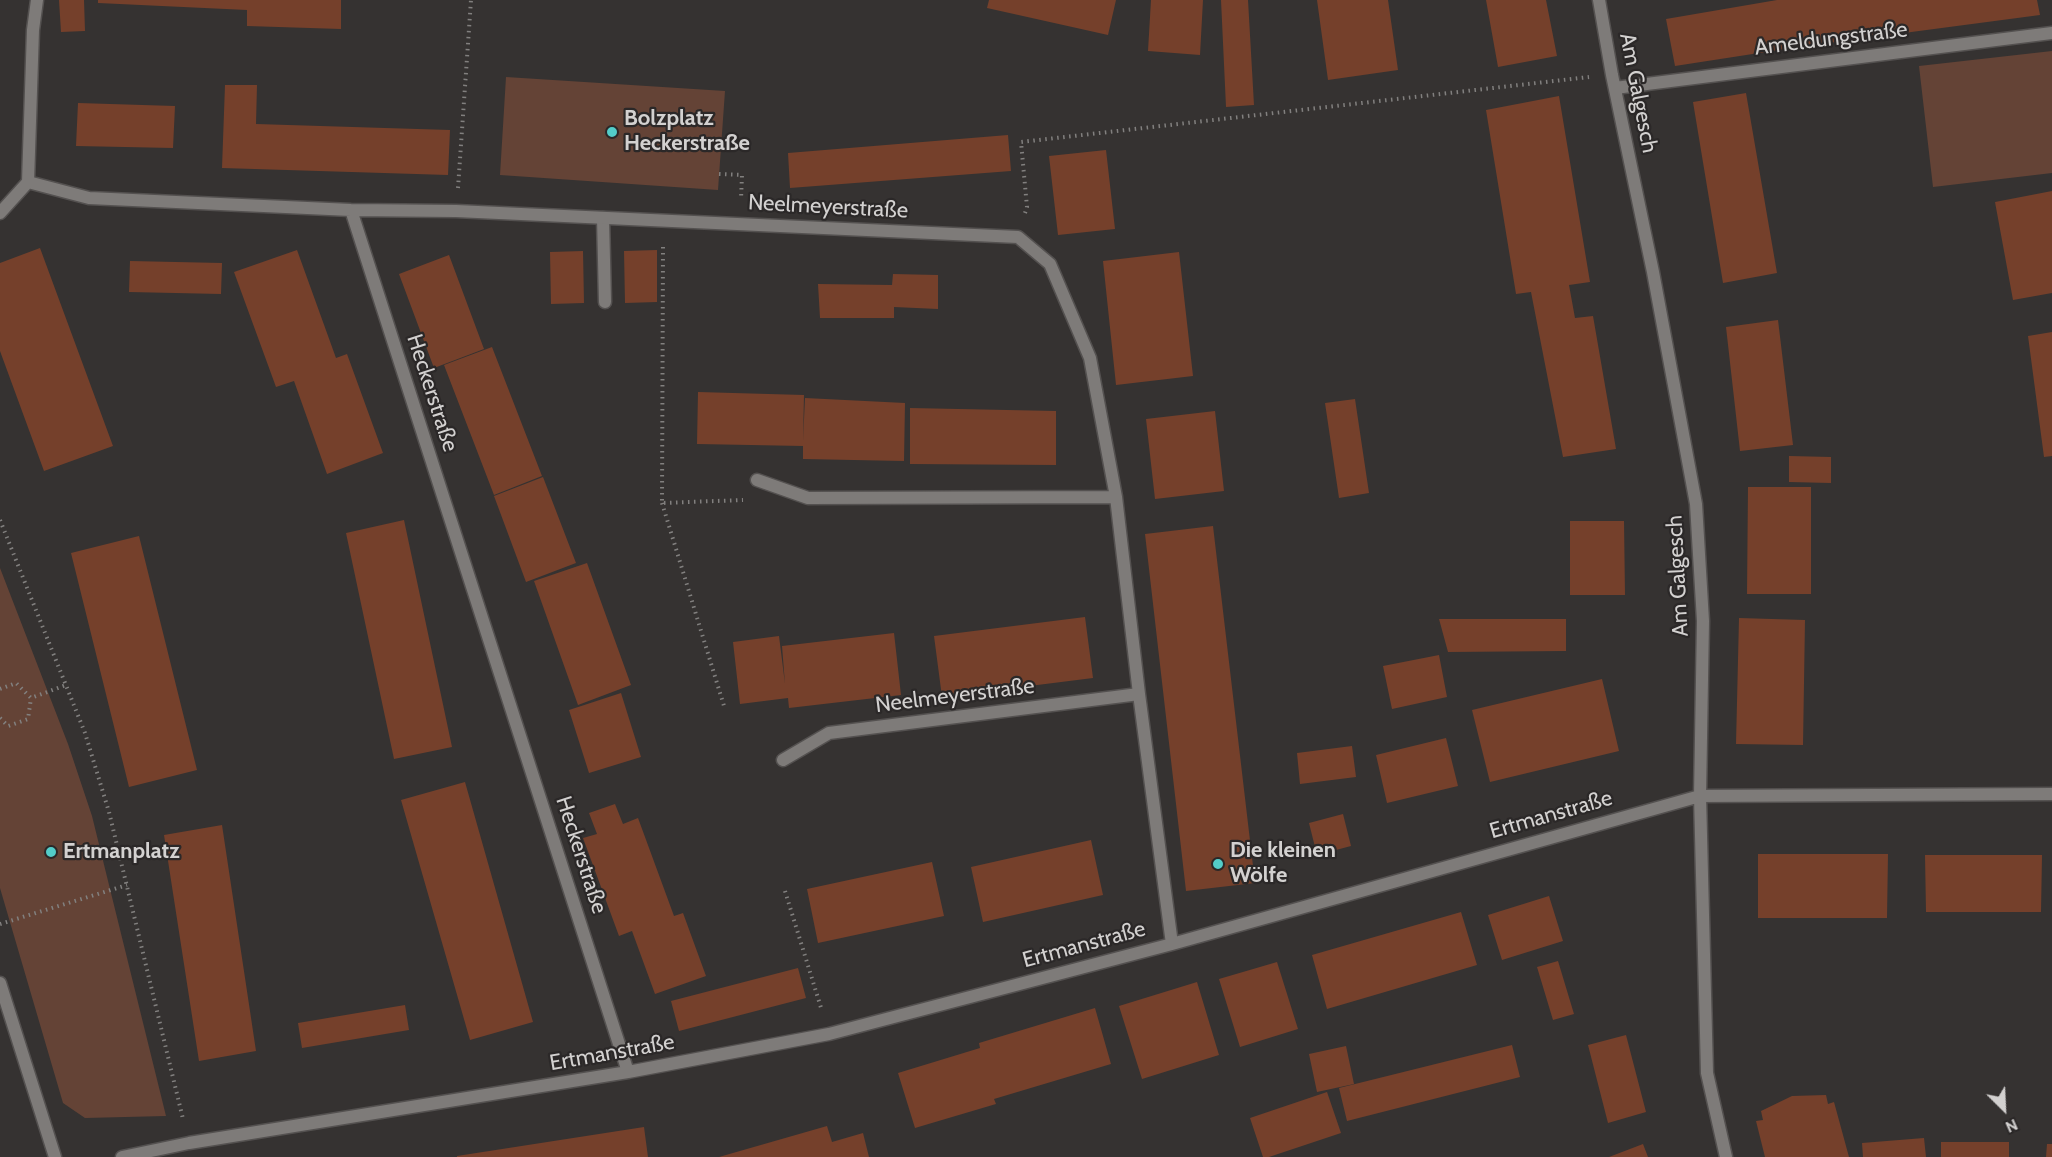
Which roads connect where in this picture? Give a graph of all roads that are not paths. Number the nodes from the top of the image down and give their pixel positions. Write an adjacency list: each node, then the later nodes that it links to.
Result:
1 (37, 0): 5 (street)
2 (1599, 0): 4 (street, Am Galgesch)
3 (2052, 33): 4 (street, Ameldungstraße)
4 (1615, 88): 15 (street, Am Galgesch)
5 (28, 182): 6 (street); 7 (street)
6 (351, 210): 8 (street, Neelmeyerstraße); 18 (street, Heckerstraße)
7 (0, 213)
8 (603, 218): 9 (street); 11 (street, Neelmeyerstraße)
9 (605, 302)
10 (757, 480): 11 (street)
11 (1116, 497): 12 (street)
12 (1139, 694): 13 (street, Neelmeyerstraße); 16 (street)
13 (783, 760)
14 (2052, 794): 15 (street, Ertmanstraße)
15 (1700, 795): 16 (street, Ertmanstraße); 21 (street, Am Galgesch)
16 (1172, 944): 18 (street, Ertmanstraße)
17 (0, 983): 19 (street)
18 (628, 1072): 20 (street, Ertmanstraße)
19 (55, 1157)
20 (122, 1157)
21 (1726, 1157)

